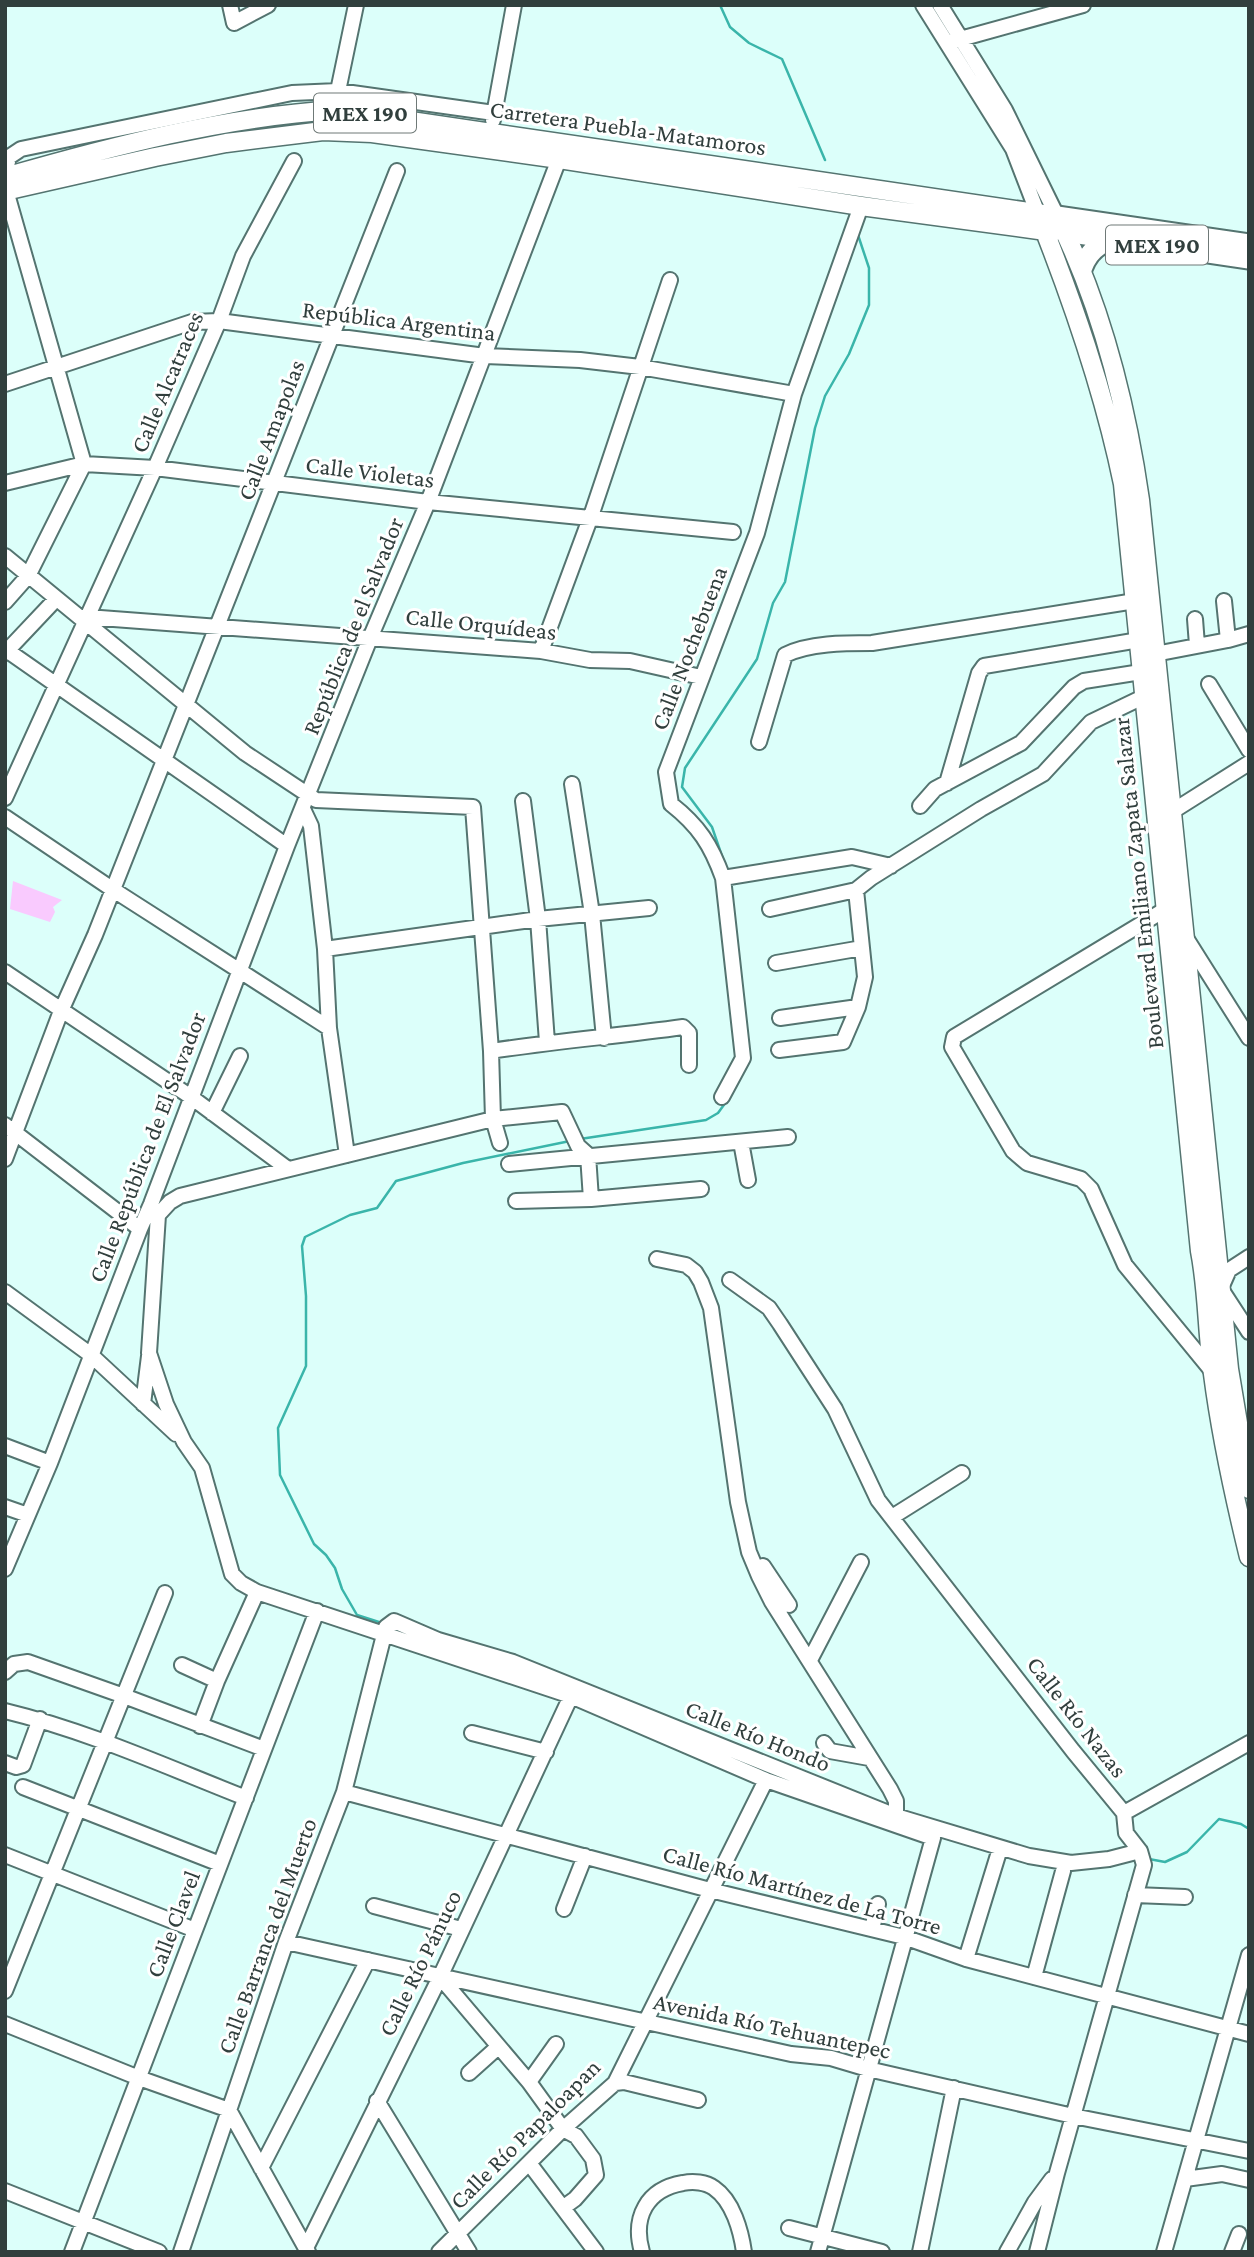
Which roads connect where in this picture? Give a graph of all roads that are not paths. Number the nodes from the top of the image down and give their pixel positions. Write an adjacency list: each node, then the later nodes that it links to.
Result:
1 (230, 5): 2 (street)
2 (268, 5)
3 (356, 5): 10 (street)
4 (514, 5): 11 (street)
5 (923, 5): 9 (street)
6 (940, 5): 8 (street)
7 (1083, 5): 8 (street)
8 (961, 38): 9 (street); 15 (street)
9 (946, 44): 15 (street)
10 (338, 91): 11 (street); 17 (street)
11 (494, 113): 12 (street)
12 (488, 141): 13 (main road, Carretera Puebla-Matamoros / MEX 190); 17 (main road, Carretera Puebla-Matamoros / MEX 190); 18 (main road, Carretera Puebla-Matamoros / MEX 190); 20 (main road, Carretera Puebla-Matamoros / MEX 190)
13 (559, 159): 19 (main road, Carretera Puebla-Matamoros / MEX 190); 29 (street, República de el Salvador)
14 (293, 161): 27 (street, Calle Alcatraces)
15 (1028, 170): 20 (street)
16 (397, 171): 28 (street, Calle Amapolas)
17 (5, 176)
18 (5, 190): 31 (street)
19 (861, 206): 20 (main road, Carretera Puebla-Matamoros / MEX 190); 33 (street, Calle Nochebuena)
20 (1051, 223): 21 (highway, Carretera Puebla-Matamoros / MEX 190); 22 (highway, Carretera Puebla-Matamoros / MEX 190); 24 (main road, Boulevard Emiliano Zapata Salazar); 26 (main road, Boulevard Emiliano Zapata Salazar)
21 (1116, 240): 23 (highway, Carretera Puebla-Matamoros / MEX 190); 24 (highway)
22 (1249, 244)
23 (1249, 259)
24 (1083, 273): 26 (main road); 57 (main road, Boulevard Emiliano Zapata Salazar)
25 (670, 280): 30 (street)
26 (1065, 285): 44 (main road, Boulevard Emiliano Zapata Salazar)
27 (219, 321): 28 (street, República Argentina); 31 (street, República Argentina); 35 (street, Calle Alcatraces)
28 (332, 335): 29 (street, República Argentina); 37 (street, Calle Amapolas)
29 (485, 356): 30 (street, República Argentina); 38 (street, República de el Salvador)
30 (640, 367): 33 (street, República Argentina); 39 (street)
31 (56, 368): 32 (street, República Argentina); 34 (street)
32 (5, 384)
33 (794, 394): 59 (street, Calle Nochebuena)
34 (84, 464): 35 (street, Calle Violetas); 36 (street, Calle Violetas); 42 (street)
35 (155, 468): 37 (street, Calle Violetas); 47 (street, Calle Alcatraces)
36 (5, 483)
37 (275, 484): 38 (street, Calle Violetas); 49 (street, Calle Amapolas)
38 (428, 502): 39 (street, Calle Violetas); 51 (street, República de el Salvador)
39 (591, 516): 40 (street, Calle Violetas); 56 (street)
40 (733, 532)
41 (5, 556): 42 (street)
42 (28, 576): 43 (street); 46 (street)
43 (56, 599): 47 (street); 55 (street)
44 (1135, 601): 52 (main road, Boulevard Emiliano Zapata Salazar); 64 (street)
45 (1224, 601): 53 (street)
46 (5, 602)
47 (85, 619): 49 (street, Calle Orquídeas); 61 (street, Calle Alcatraces); 63 (street)
48 (1195, 620): 54 (street)
49 (218, 625): 51 (street, Calle Orquídeas); 63 (street, Calle Amapolas)
50 (1249, 634): 53 (street)
51 (371, 636): 56 (street, Calle Orquídeas); 72 (street, República de el Salvador)
52 (1139, 640): 58 (main road, Boulevard Emiliano Zapata Salazar); 68 (street)
53 (1228, 640): 54 (street)
54 (1197, 645): 57 (street)
55 (6, 651): 61 (street)
56 (541, 651): 59 (street, Calle Orquídeas)
57 (1155, 654): 74 (main road, Boulevard Emiliano Zapata Salazar)
58 (1141, 672): 62 (main road, Boulevard Emiliano Zapata Salazar); 68 (street)
59 (701, 677): 78 (street, Calle Nochebuena)
60 (1209, 684): 65 (street)
61 (57, 685): 66 (street); 70 (street, Calle Alcatraces)
62 (1143, 697): 74 (main road, Boulevard Emiliano Zapata Salazar); 77 (street)
63 (185, 705): 66 (street, Calle Amapolas); 72 (street)
64 (759, 742)
65 (1249, 750)
66 (163, 759): 76 (street); 79 (street, Calle Amapolas)
67 (1249, 763): 74 (street)
68 (947, 783): 73 (street)
69 (572, 784): 84 (street)
70 (5, 798)
71 (523, 801): 85 (street)
72 (306, 802): 76 (street, Calle República de El Salvador); 86 (street); 89 (street)
73 (920, 806)
74 (1164, 812): 83 (main road, Boulevard Emiliano Zapata Salazar); 87 (main road, Boulevard Emiliano Zapata Salazar)
75 (5, 817): 79 (street)
76 (287, 846): 92 (street, Calle República de El Salvador)
77 (891, 866): 78 (street); 80 (street)
78 (723, 878): 106 (street, Calle Nochebuena)
79 (112, 889): 92 (street); 94 (street, Calle Amapolas)
80 (856, 890): 82 (street); 88 (street)
81 (649, 908): 84 (street)
82 (770, 909)
83 (1166, 909): 130 (main road, Boulevard Emiliano Zapata Salazar); 134 (street)
84 (592, 914): 85 (street); 98 (street)
85 (538, 919): 86 (street); 100 (street)
86 (481, 929): 89 (street); 101 (street)
87 (1186, 938): 95 (street); 130 (main road, Boulevard Emiliano Zapata Salazar)
88 (862, 948): 90 (street); 93 (street)
89 (325, 949): 97 (street)
90 (776, 963)
91 (5, 971): 94 (street)
92 (240, 971): 97 (street); 105 (street, Calle República de El Salvador)
93 (858, 1007): 96 (street); 102 (street)
94 (61, 1011): 105 (street); 109 (street, Calle Amapolas)
95 (1243, 1016): 99 (street)
96 (779, 1018)
97 (330, 1028): 114 (street)
98 (604, 1038): 100 (street); 104 (street)
99 (1249, 1038)
100 (547, 1042): 101 (street)
101 (491, 1051): 108 (street)
102 (779, 1051)
103 (240, 1056): 107 (street)
104 (689, 1065)
105 (191, 1097): 107 (street); 120 (street, Calle República de El Salvador)
106 (722, 1097)
107 (212, 1113): 117 (street)
108 (493, 1119): 112 (street); 113 (street); 114 (street)
109 (11, 1129): 115 (street, Calle Amapolas); 125 (street)
110 (788, 1137): 111 (street)
111 (741, 1142): 113 (street); 118 (street)
112 (500, 1143)
113 (583, 1151): 116 (street); 121 (street)
114 (347, 1155): 117 (street)
115 (5, 1159)
116 (509, 1164)
117 (288, 1169): 123 (street)
118 (748, 1180)
119 (701, 1189): 121 (street)
120 (156, 1193): 123 (street); 124 (street, Calle República de El Salvador)
121 (591, 1199): 122 (street)
122 (516, 1201)
123 (170, 1202): 124 (street)
124 (153, 1212): 125 (street, Calle República de El Salvador); 132 (street)
125 (140, 1229): 133 (street, Calle República de El Salvador)
126 (1249, 1257): 130 (street)
127 (657, 1259): 150 (street)
128 (730, 1280): 144 (street, Calle Río Nazas)
129 (5, 1292): 133 (street)
130 (1217, 1298): 131 (street); 134 (main road, Boulevard Emiliano Zapata Salazar); 140 (main road, Boulevard Emiliano Zapata Salazar)
131 (1249, 1332)
132 (149, 1353): 135 (street); 136 (street)
133 (91, 1355): 135 (street); 138 (street, Calle República de El Salvador)
134 (1212, 1371): 145 (main road, Boulevard Emiliano Zapata Salazar)
135 (143, 1404): 136 (street)
136 (184, 1442): 148 (street)
137 (5, 1446): 138 (street)
138 (50, 1463): 143 (street, Calle República de El Salvador)
139 (962, 1474): 144 (street)
140 (1249, 1489)
141 (746, 1500): 150 (street)
142 (5, 1507): 143 (street)
143 (29, 1515): 147 (street, Calle República de El Salvador)
144 (892, 1517): 176 (street, Calle Río Nazas)
145 (1249, 1557)
146 (860, 1562): 154 (street)
147 (5, 1569)
148 (257, 1592): 152 (street); 157 (street)
149 (165, 1593): 158 (street)
150 (775, 1596): 151 (street); 154 (street)
151 (789, 1605)
152 (317, 1611): 153 (street); 167 (street, Calle Clavel)
153 (387, 1628): 159 (street, Calle Río Hondo); 173 (street, Calle Barranca del Muerto); 177 (street, Calle Río Hondo)
154 (810, 1660): 169 (street)
155 (182, 1665): 157 (street)
156 (5, 1672): 158 (street)
157 (217, 1681): 162 (street)
158 (124, 1696): 162 (street); 164 (street)
159 (571, 1696): 168 (street, Calle Río Pánuco); 171 (street, Calle Río Hondo)
160 (5, 1711): 161 (street)
161 (40, 1719): 164 (street); 170 (street)
162 (200, 1726): 167 (street)
163 (472, 1732): 168 (street)
164 (104, 1742): 174 (street); 175 (street)
165 (824, 1743): 169 (street)
166 (1249, 1743): 176 (street)
167 (264, 1749): 174 (street, Calle Clavel)
168 (546, 1752): 179 (street, Calle Río Pánuco)
169 (869, 1758): 177 (street)
170 (5, 1763)
171 (766, 1780): 188 (street, Calle Río Papaloapan); 197 (street, Calle Río Hondo)
172 (23, 1787): 175 (street)
173 (344, 1793): 179 (street, Calle Río Martínez de La Torre); 198 (street, Calle Barranca del Muerto)
174 (246, 1798): 185 (street, Calle Clavel)
175 (78, 1808): 185 (street); 187 (street)
176 (1124, 1812): 178 (street, Calle Río Nazas)
177 (896, 1816): 180 (street, Calle Río Hondo)
178 (1126, 1833): 180 (street); 183 (street)
179 (508, 1835): 184 (street, Calle Río Martínez de La Torre); 194 (street, Calle Río Pánuco)
180 (1123, 1853): 183 (street, Calle Río Hondo)
181 (5, 1855): 187 (street)
182 (998, 1855): 200 (street)
183 (1142, 1855): 189 (street)
184 (586, 1856): 188 (street, Calle Río Martínez de La Torre); 193 (street)
185 (220, 1864): 195 (street, Calle Clavel)
186 (1063, 1871): 203 (street)
187 (51, 1874): 195 (street); 204 (street)
188 (710, 1891): 196 (street, Calle Río Martínez de La Torre); 206 (street, Calle Río Papaloapan)
189 (1135, 1895): 190 (street); 205 (street)
190 (1185, 1896)
191 (878, 1905): 196 (street)
192 (374, 1906): 194 (street)
193 (564, 1909)
194 (461, 1929): 202 (street, Calle Río Pánuco)
195 (195, 1930): 214 (street, Calle Clavel)
196 (872, 1930): 197 (street, Calle Río Martínez de La Torre)
197 (904, 1937): 200 (street, Calle Río Martínez de La Torre); 212 (street)
198 (286, 1942): 201 (street, Avenida Río Tehuantepec); 220 (street, Calle Barranca del Muerto)
199 (1249, 1955): 208 (street)
200 (966, 1959): 203 (street, Calle Río Martínez de La Torre)
201 (368, 1960): 202 (street, Avenida Río Tehuantepec); 226 (street)
202 (440, 1977): 206 (street, Avenida Río Tehuantepec); 211 (street); 219 (street, Calle Río Pánuco)
203 (1034, 1978): 205 (street, Calle Río Martínez de La Torre)
204 (5, 1991)
205 (1107, 1995): 208 (street, Calle Río Martínez de La Torre); 221 (street)
206 (643, 2022): 212 (street, Avenida Río Tehuantepec); 216 (street, Calle Río Papaloapan)
207 (5, 2024): 214 (street)
208 (1228, 2027): 209 (street, Calle Río Martínez de La Torre); 223 (street)
209 (1249, 2034)
210 (556, 2044): 215 (street)
211 (498, 2047): 213 (street); 215 (street)
212 (868, 2069): 217 (street, Avenida Río Tehuantepec); 236 (street)
213 (469, 2073)
214 (139, 2078): 220 (street); 232 (street, Calle Clavel)
215 (529, 2082): 222 (street)
216 (615, 2083): 218 (street); 222 (street, Calle Río Papaloapan)
217 (954, 2088): 221 (street, Avenida Río Tehuantepec); 248 (street)
218 (698, 2100)
219 (377, 2102): 234 (street); 237 (street, Calle Río Pánuco)
220 (229, 2110): 226 (street); 240 (street, Calle Barranca del Muerto)
221 (1073, 2116): 223 (street, Avenida Río Tehuantepec); 227 (street)
222 (563, 2129): 225 (street, Calle Río Papaloapan); 231 (street)
223 (1195, 2140): 224 (street, Avenida Río Tehuantepec); 228 (street)
224 (1249, 2151)
225 (529, 2164): 231 (street); 234 (street, Calle Río Papaloapan)
226 (261, 2168): 237 (street)
227 (1057, 2173): 249 (street); 250 (street)
228 (1185, 2179): 229 (street); 251 (street)
229 (1249, 2180)
230 (5, 2191): 232 (street)
231 (564, 2207): 243 (street)
232 (84, 2221): 238 (street, Calle Clavel); 239 (street)
233 (789, 2228): 236 (street)
234 (458, 2233): 241 (street, Calle Río Papaloapan); 242 (street)
235 (1239, 2234): 252 (street)
236 (822, 2237): 246 (street); 247 (street)
237 (307, 2250)
238 (72, 2252)
239 (159, 2252)
240 (181, 2252)
241 (439, 2252)
242 (468, 2252)
243 (596, 2252)
244 (642, 2252): 245 (street)
245 (744, 2252)
246 (818, 2252)
247 (882, 2252)
248 (920, 2252)
249 (1007, 2252)
250 (1037, 2252)
251 (1164, 2252)
252 (1232, 2252)

